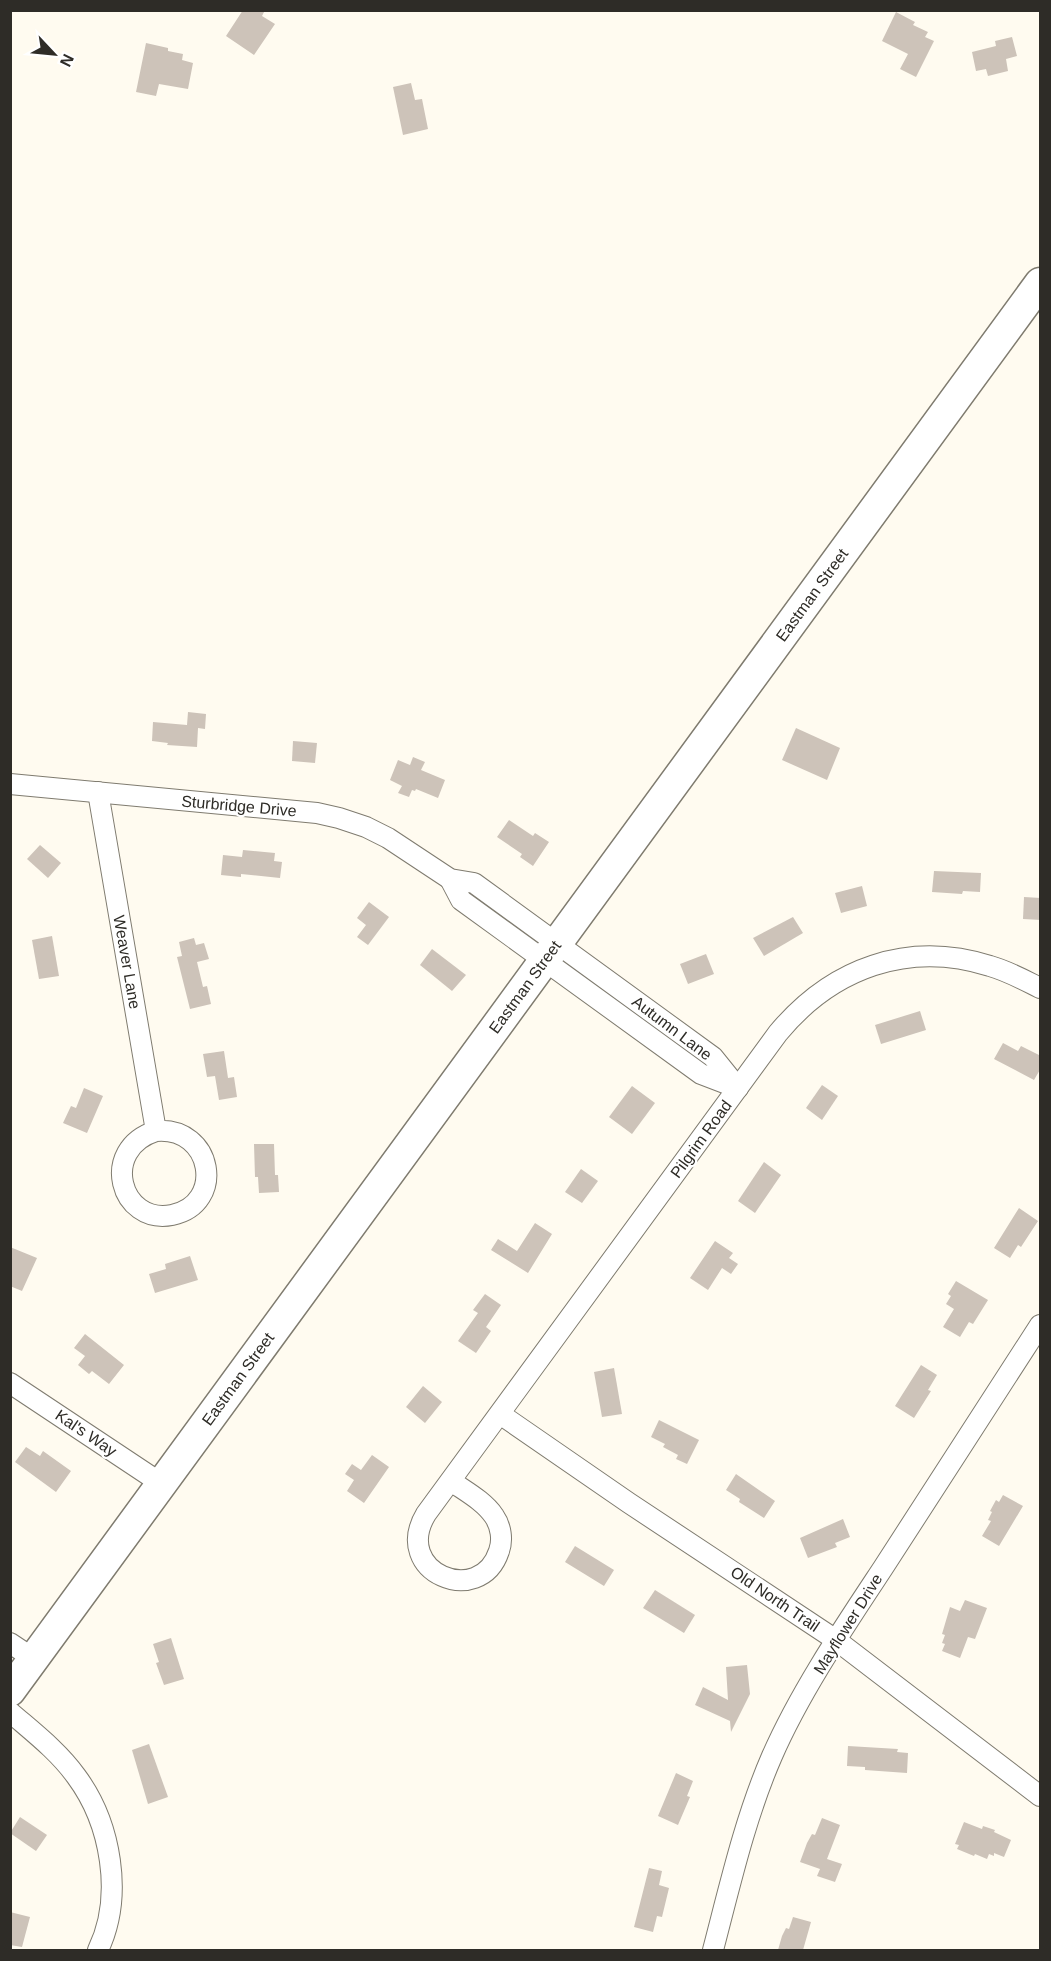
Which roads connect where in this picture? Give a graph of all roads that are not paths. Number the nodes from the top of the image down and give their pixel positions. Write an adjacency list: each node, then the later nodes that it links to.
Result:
1 (1041, 283): 4 (main road, Eastman Street)
2 (10, 784): 3 (street, Sturbridge Drive)
3 (98, 792): 4 (street, Sturbridge Drive); 7 (street, Weaver Lane)
4 (551, 952): 6 (street, Autumn Lane); 12 (main road, Eastman Street)
5 (1041, 988): 6 (street, Pilgrim Road)
6 (738, 1088): 10 (street, Pilgrim Road)
7 (156, 1131): 7 (street)
8 (1041, 1325): 13 (street, Mayflower Drive)
9 (10, 1383): 12 (street, Kal's Way)
10 (500, 1414): 11 (street, Pilgrim Road); 13 (street, Old North Trail)
11 (451, 1480): 11 (street, Pilgrim Road)
12 (162, 1484): 14 (main road, Eastman Street)
13 (836, 1640): 17 (street, Old North Trail); 19 (street, Mayflower Drive)
14 (22, 1651): 15 (main road, Eastman Street)
15 (10, 1691)
16 (10, 1712): 18 (street)
17 (1041, 1796)
18 (98, 1950)
19 (713, 1950)

